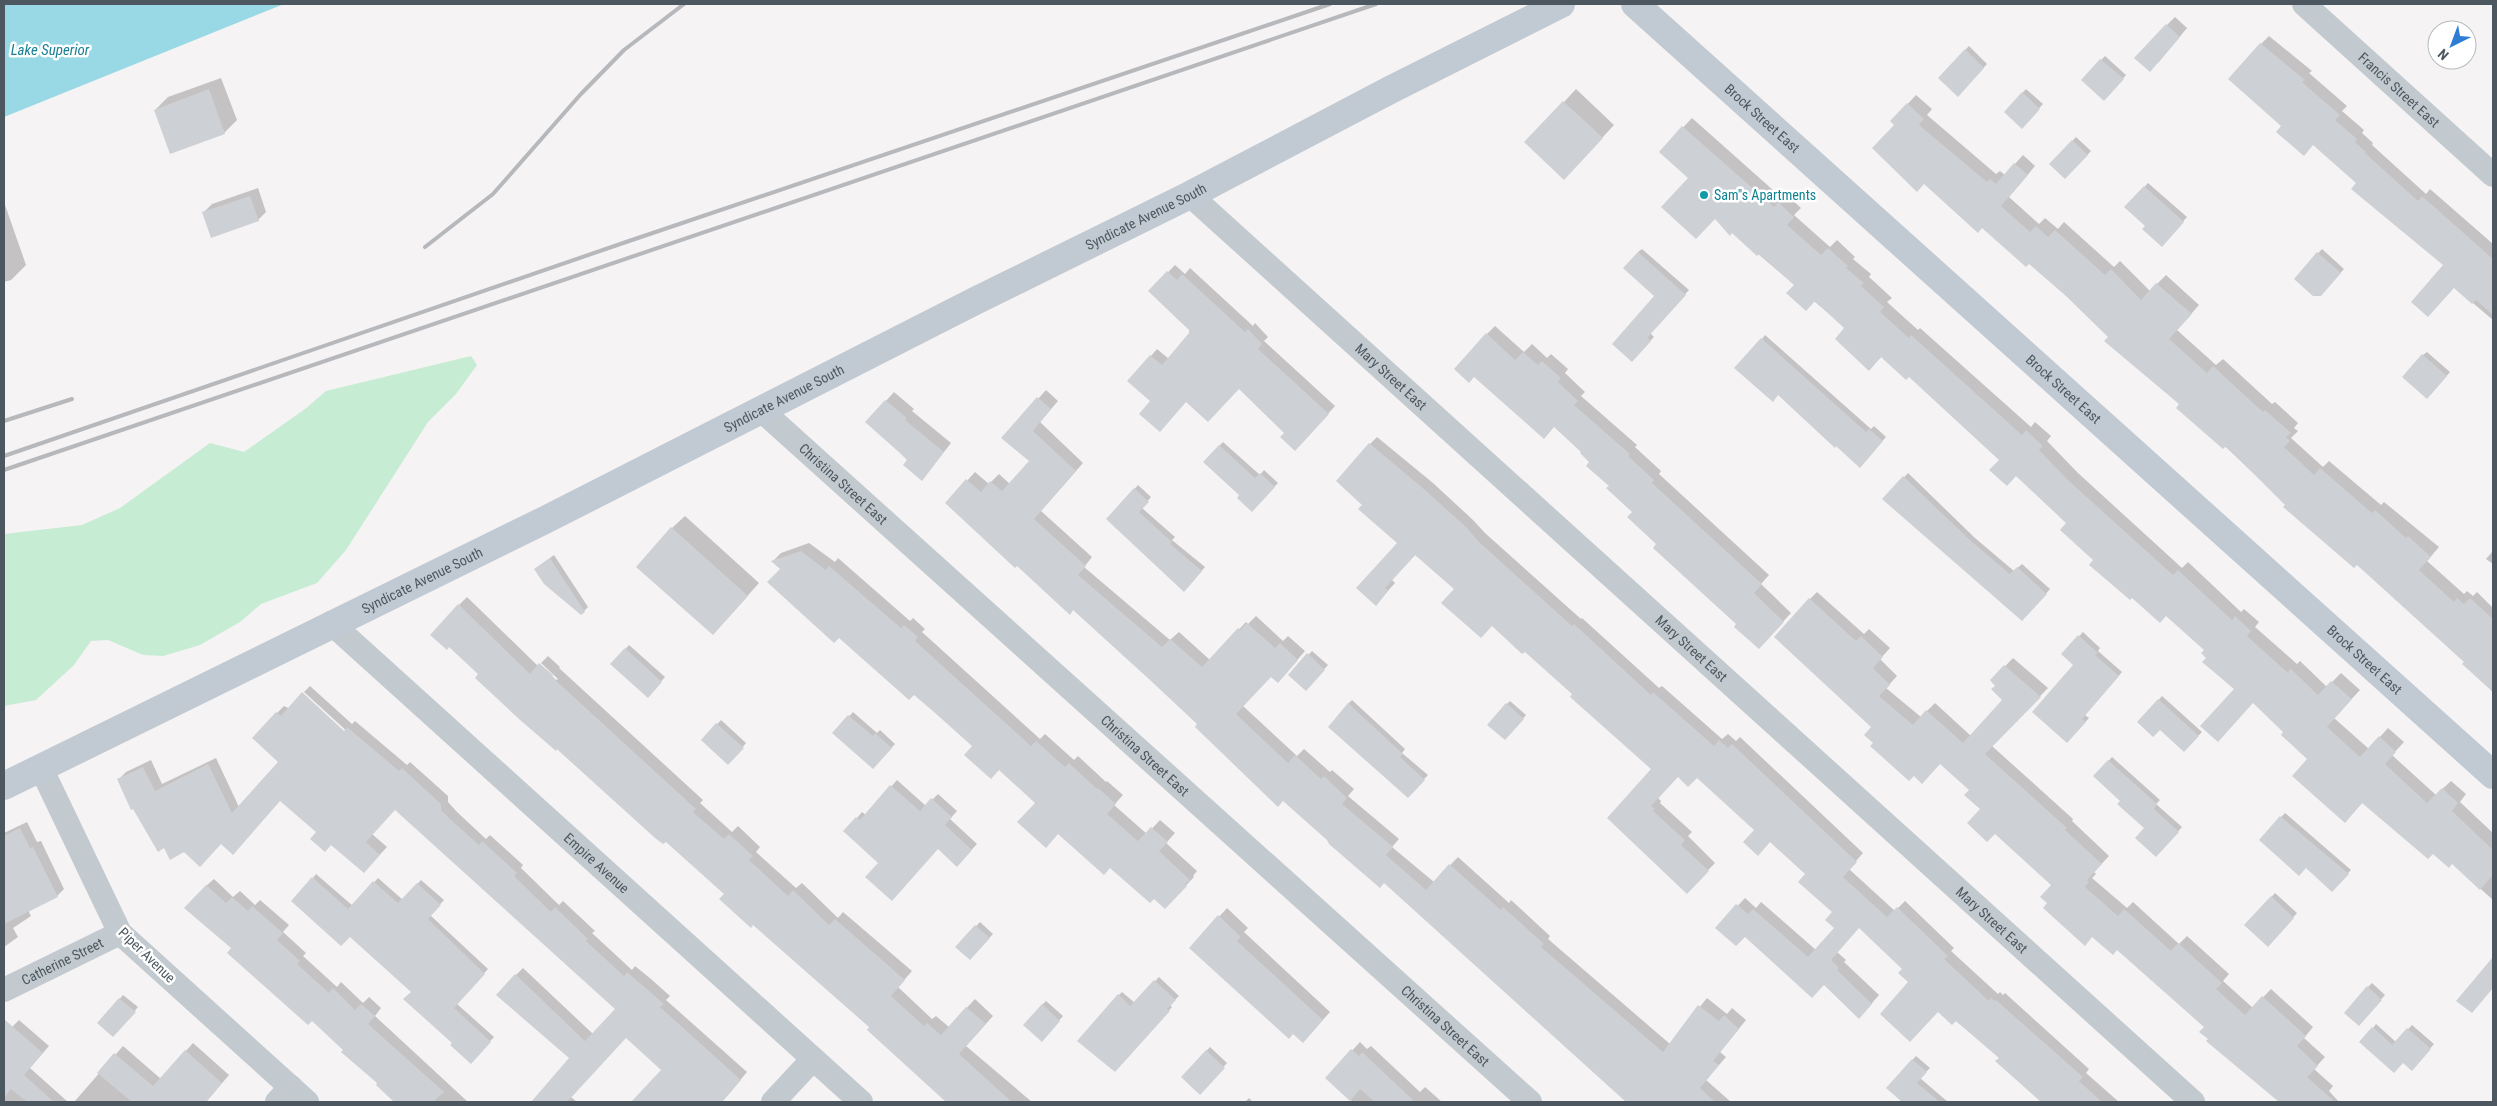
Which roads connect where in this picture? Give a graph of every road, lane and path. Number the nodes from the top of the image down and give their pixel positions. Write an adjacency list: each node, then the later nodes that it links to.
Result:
1 (1561, 4): 5 (street, Syndicate Avenue South)
2 (1635, 4): 9 (street, Brock Street East)
3 (2304, 4): 4 (street, Francis Street East)
4 (2493, 176)
5 (1190, 195): 6 (street, Syndicate Avenue South); 18 (street, Mary Street East)
6 (760, 409): 7 (street, Syndicate Avenue South); 17 (street, Christina Street East)
7 (331, 623): 8 (street, Syndicate Avenue South); 13 (street, Empire Avenue)
8 (41, 768): 10 (street, Syndicate Avenue South); 11 (street, Piper Avenue)
9 (2493, 775)
10 (4, 786)
11 (120, 933): 12 (street, Catherine Street); 14 (street, Piper Avenue)
12 (4, 990)
13 (813, 1059): 15 (street); 16 (street, Empire Avenue)
14 (292, 1097)
15 (774, 1102)
16 (861, 1102)
17 (1530, 1102)
18 (2193, 1102)

